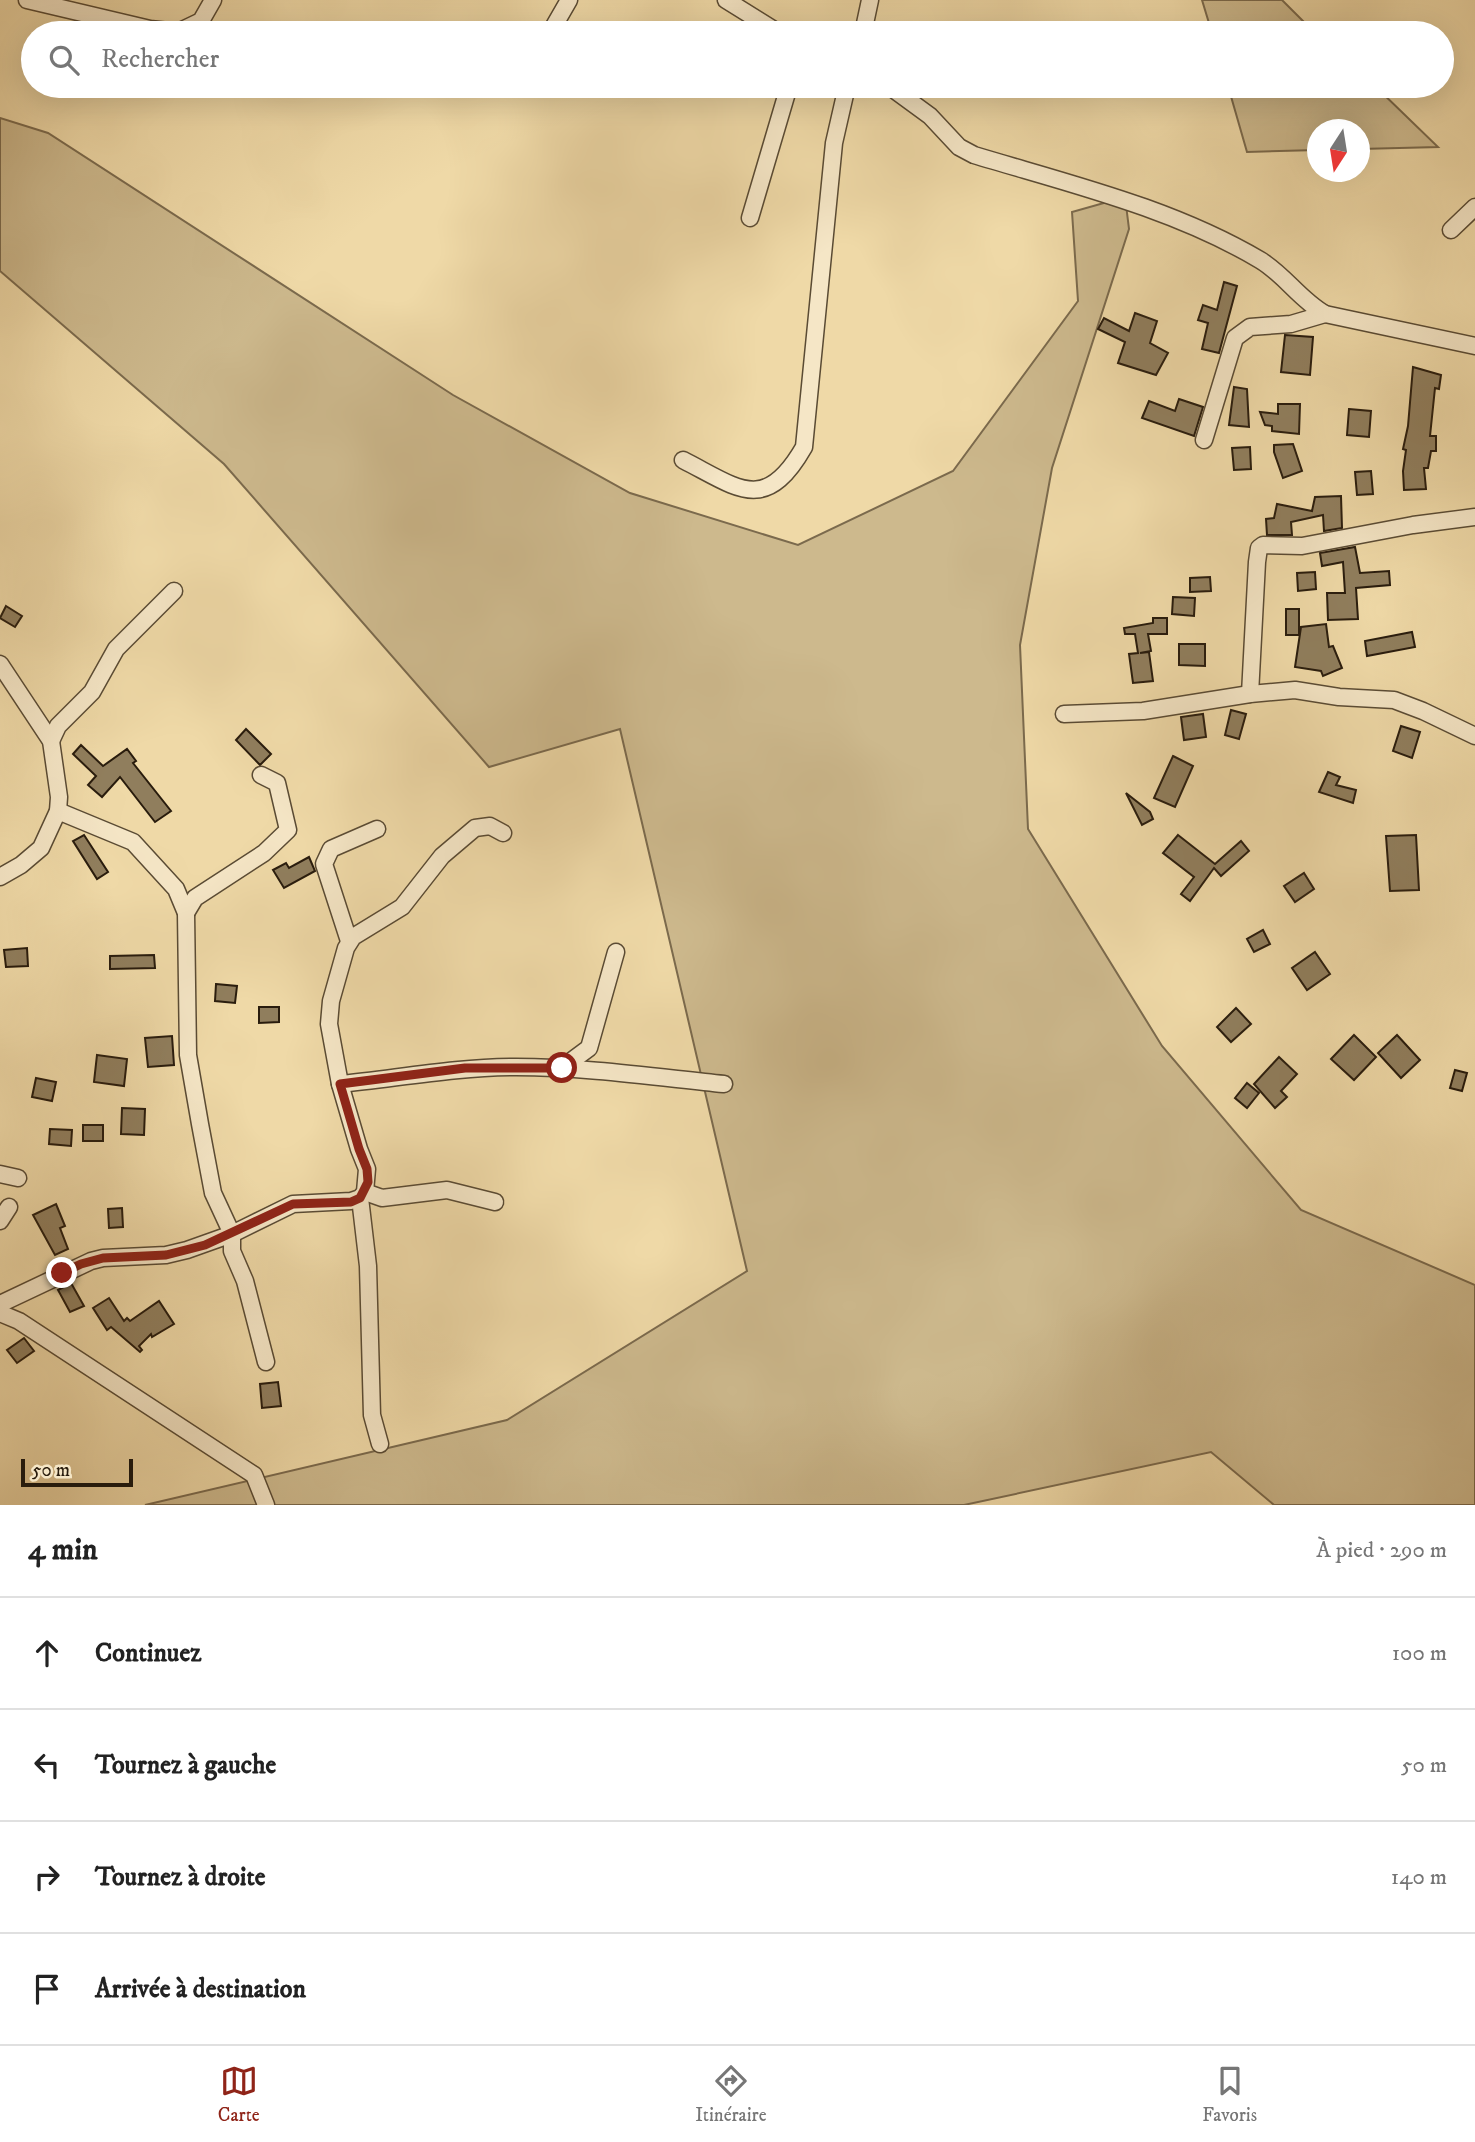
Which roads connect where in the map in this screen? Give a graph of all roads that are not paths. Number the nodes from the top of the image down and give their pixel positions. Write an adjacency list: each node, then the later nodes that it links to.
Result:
1 (27, 0): 6 (street)
2 (214, 0): 7 (street)
3 (569, 0): 8 (street)
4 (726, 0): 9 (street)
5 (870, 0): 10 (street)
6 (116, 21)
7 (199, 21)
8 (557, 21)
9 (760, 21)
10 (866, 21)
11 (785, 98): 15 (street)
12 (844, 98): 20 (street)
13 (905, 98): 17 (street)
14 (1475, 207): 16 (street)
15 (750, 218)
16 (1451, 230)
17 (1325, 314): 18 (street); 19 (street)
18 (1475, 346)
19 (1204, 440)
20 (683, 460)
21 (1475, 517): 24 (street)
22 (174, 591): 27 (street)
23 (0, 664): 27 (street)
24 (1250, 694): 25 (street); 26 (street)
25 (1064, 715)
26 (1475, 736)
27 (51, 741): 29 (street)
28 (261, 775): 33 (street)
29 (58, 811): 32 (street); 33 (street)
30 (377, 829): 34 (street)
31 (503, 833): 34 (street)
32 (0, 877)
33 (186, 913): 45 (street)
34 (349, 941): 38 (street)
35 (616, 952): 36 (street)
36 (562, 1068): 37 (street); 38 (street)
37 (724, 1083)
38 (340, 1084): 41 (street)
39 (0, 1174): 40 (street)
40 (18, 1178)
41 (363, 1195): 42 (street); 45 (street); 49 (street)
42 (495, 1202)
43 (9, 1207): 44 (street)
44 (0, 1221)
45 (232, 1234): 46 (street); 48 (street)
46 (0, 1304)
47 (0, 1312): 50 (street)
48 (266, 1362)
49 (380, 1444)
50 (266, 1505)

